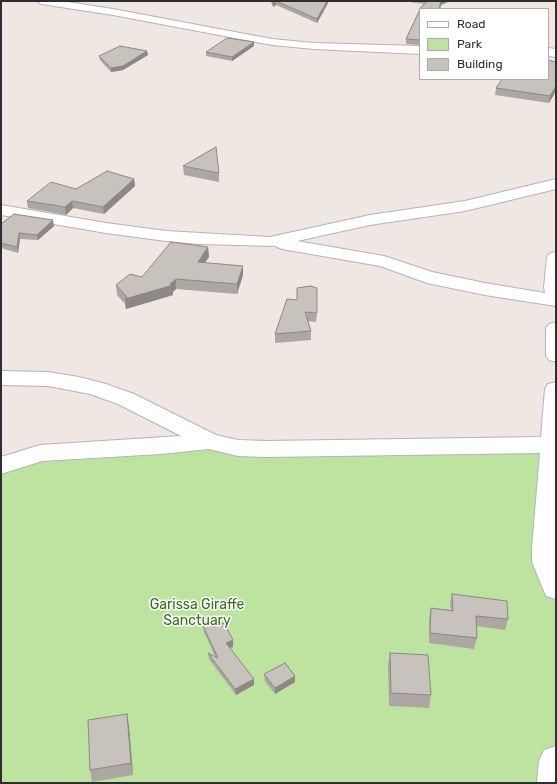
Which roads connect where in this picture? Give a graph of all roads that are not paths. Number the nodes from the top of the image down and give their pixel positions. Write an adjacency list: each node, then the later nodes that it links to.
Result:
1 (41, 1): 2 (street)
2 (419, 50)
3 (556, 184): 5 (street)
4 (1, 210): 5 (street)
5 (270, 242): 8 (street)
6 (556, 257): 7 (street)
7 (556, 296)
8 (556, 300)
9 (556, 328): 10 (street)
10 (556, 356)
11 (1, 378): 13 (street)
12 (556, 389): 14 (street)
13 (209, 441): 14 (street); 15 (street)
14 (554, 445): 16 (street)
15 (1, 466)
16 (556, 588)
17 (556, 760): 18 (street)
18 (554, 783)

